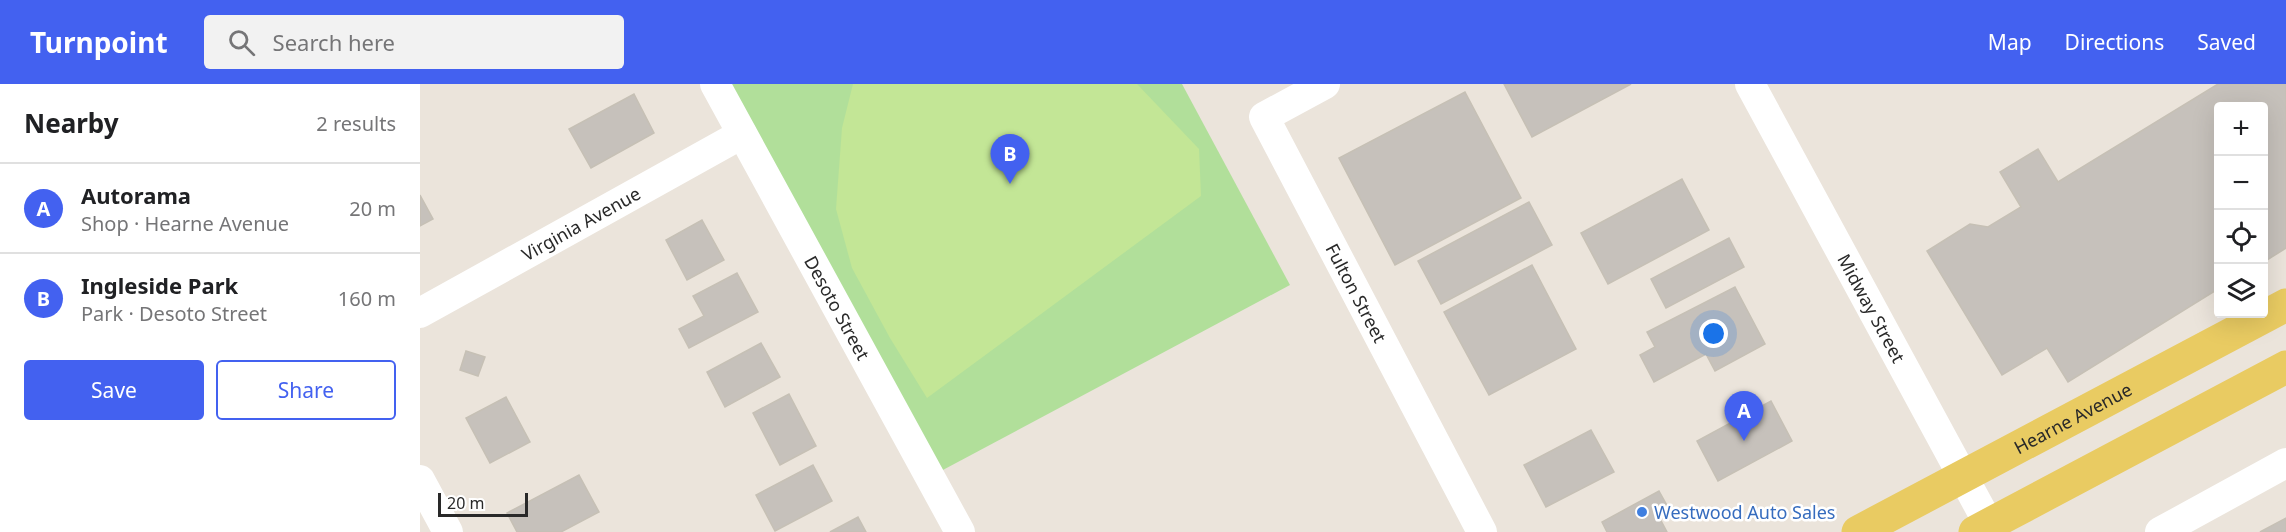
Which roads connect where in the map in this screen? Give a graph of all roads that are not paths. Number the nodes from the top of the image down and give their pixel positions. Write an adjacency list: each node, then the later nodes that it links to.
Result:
1 (715, 84): 4 (street, Desoto Street)
2 (1325, 84): 14 (street, Fulton Street)
3 (1750, 84): 9 (street, Midway Street)
4 (742, 134): 6 (street, Virginia Avenue); 13 (street, Desoto Street)
5 (2286, 305): 9 (main road, Hearne Avenue)
6 (420, 313)
7 (2286, 367): 11 (main road)
8 (2286, 463): 16 (street)
9 (1964, 476): 11 (street, Midway Street); 15 (main road, Hearne Avenue)
10 (420, 480): 12 (street)
11 (1986, 530)
12 (447, 532)
13 (960, 532)
14 (1482, 532)
15 (1858, 532)
16 (2160, 532)

